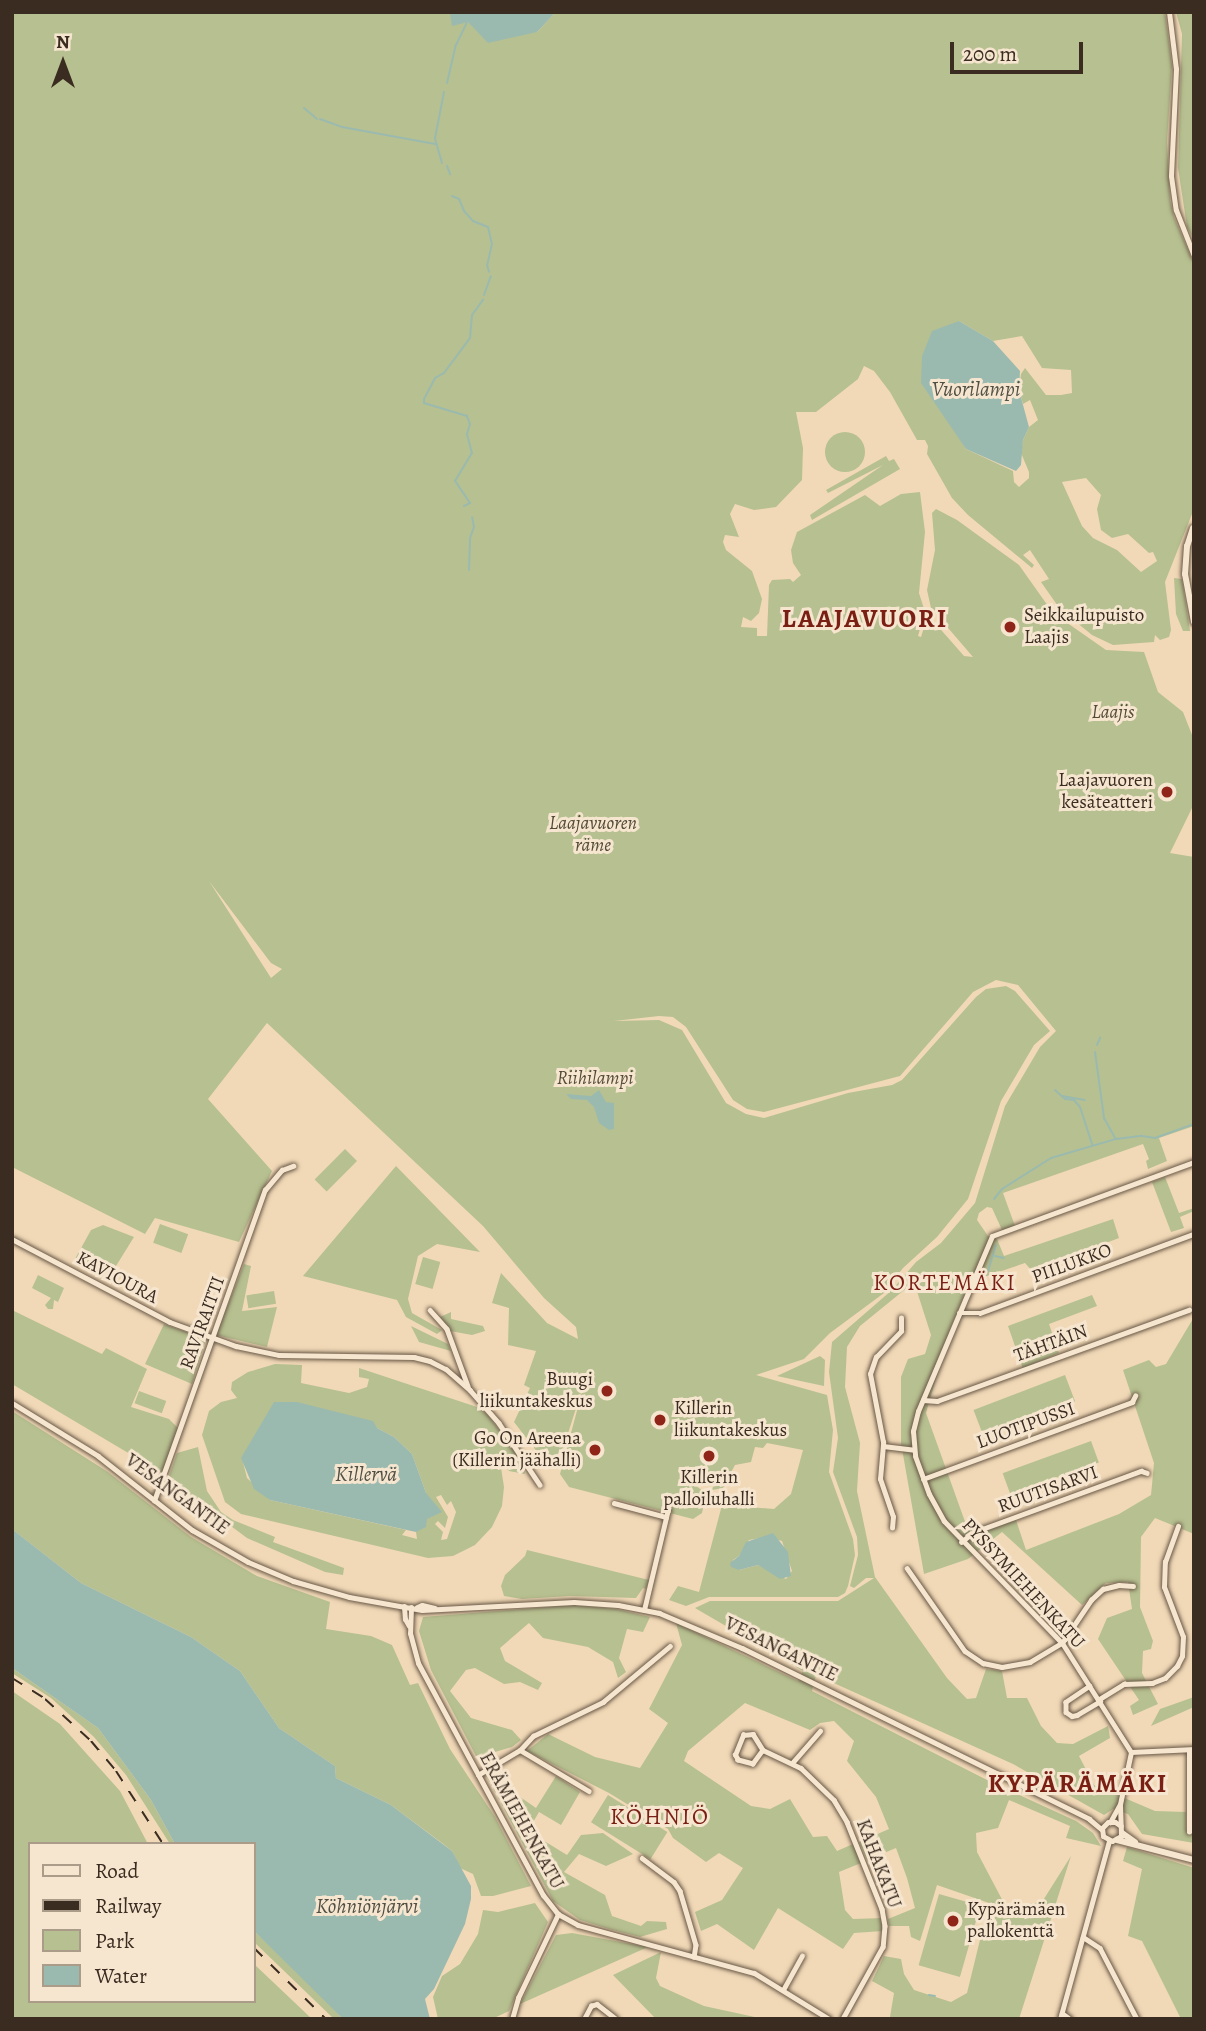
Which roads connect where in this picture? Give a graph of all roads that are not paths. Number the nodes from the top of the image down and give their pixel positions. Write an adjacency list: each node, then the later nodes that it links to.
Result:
1 (1169, 12): 2 (street)
2 (1194, 256)
3 (1194, 527): 4 (main road)
4 (1194, 622)
5 (1194, 1162): 8 (street, PYSSYMIEHENKATU)
6 (293, 1166): 14 (street, RAVIRAITTI)
7 (1194, 1234): 12 (street, PIILUKKO)
8 (995, 1235): 12 (street, PYSSYMIEHENKATU)
9 (12, 1239): 14 (street, KAVIOURA)
10 (430, 1310): 15 (street)
11 (1189, 1310): 17 (street, TÄHTÄIN)
12 (959, 1313): 17 (street, PYSSYMIEHENKATU)
13 (901, 1318): 19 (street)
14 (210, 1338): 15 (street, KAVIOURA); 24 (street, RAVIRAITTI)
15 (470, 1390): 23 (street)
16 (1135, 1396): 22 (street, LUOTIPUSSI)
17 (923, 1399): 20 (street, PYSSYMIEHENKATU)
18 (12, 1403): 24 (street, VESANGANTIE)
19 (883, 1446): 20 (street); 29 (street)
20 (914, 1450): 22 (street, PYSSYMIEHENKATU)
21 (1147, 1473): 30 (street, RUUTISARVI)
22 (923, 1479): 30 (street, PYSSYMIEHENKATU)
23 (540, 1485)
24 (154, 1501): 33 (street, VESANGANTIE)
25 (614, 1503): 27 (street)
26 (668, 1509): 27 (street)
27 (666, 1517): 35 (street)
28 (1178, 1527): 40 (street)
29 (892, 1528)
30 (961, 1542): 37 (street, PYSSYMIEHENKATU)
31 (907, 1568): 37 (street)
32 (1133, 1587): 37 (street)
33 (404, 1606): 34 (street, VESANGANTIE); 36 (street, ERÄMIEHENKATU)
34 (414, 1607): 35 (street, VESANGANTIE); 36 (street, ERÄMIEHENKATU)
35 (644, 1610): 50 (street, VESANGANTIE)
36 (409, 1626): 47 (street, ERÄMIEHENKATU)
37 (1062, 1643): 39 (street, PYSSYMIEHENKATU)
38 (670, 1646): 42 (street)
39 (1090, 1686): 40 (street, PYSSYMIEHENKATU); 40 (street)
40 (1099, 1700): 45 (street, PYSSYMIEHENKATU)
41 (820, 1731): 46 (street)
42 (520, 1750): 47 (street); 48 (street)
43 (763, 1750): 43 (street, KAHAKATU); 46 (street, KAHAKATU)
44 (1191, 1750): 45 (street); 53 (street)
45 (1131, 1752): 49 (street)
46 (793, 1762): 68 (street, KAHAKATU)
47 (478, 1775): 58 (street, ERÄMIEHENKATU)
48 (589, 1791)
49 (1120, 1804): 51 (street); 54 (street)
50 (1089, 1819): 51 (street, VESANGANTIE); 52 (street, VESANGANTIE)
51 (1109, 1822): 52 (street); 54 (street, VESANGANTIE)
52 (1102, 1830): 55 (street, VESANGANTIE)
53 (1189, 1832)
54 (1120, 1833): 55 (street); 57 (main road)
55 (1109, 1844): 59 (street)
56 (642, 1858): 61 (street)
57 (1194, 1860)
58 (558, 1914): 61 (street, ERÄMIEHENKATU); 64 (street)
59 (1083, 1937): 63 (street); 70 (street)
60 (802, 1956): 62 (street)
61 (694, 1957): 62 (street, ERÄMIEHENKATU)
62 (783, 1990): 67 (street, ERÄMIEHENKATU)
63 (1061, 2016): 69 (street)
64 (512, 2019)
65 (584, 2019): 66 (street)
66 (616, 2019)
67 (829, 2019)
68 (843, 2019)
69 (1070, 2019)
70 (1138, 2019)

